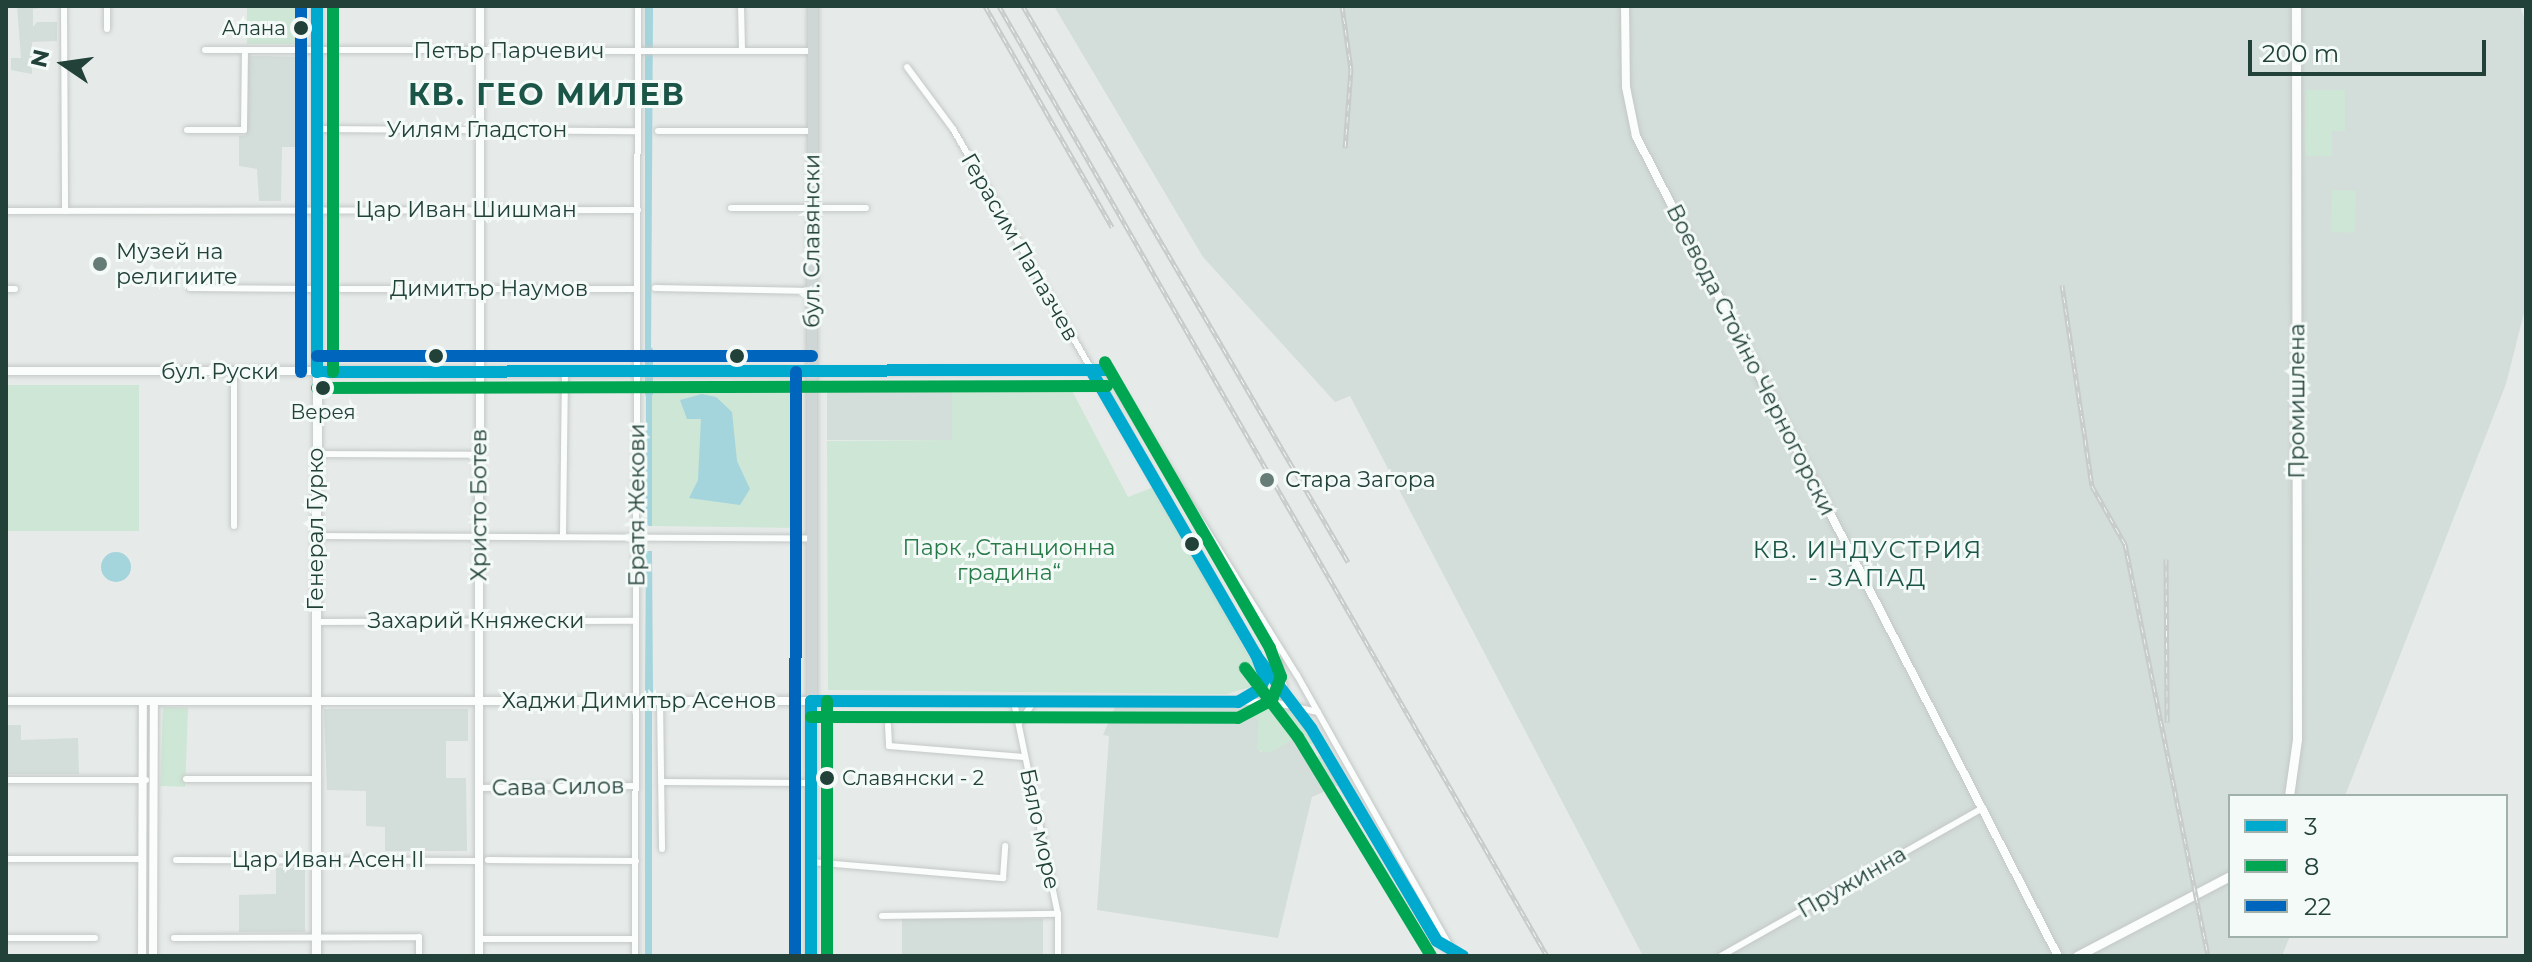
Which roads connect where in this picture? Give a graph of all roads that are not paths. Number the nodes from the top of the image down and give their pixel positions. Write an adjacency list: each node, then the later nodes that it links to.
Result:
1 (64, 6): 32 (street)
2 (107, 6): 10 (street)
3 (317, 6): 13 (main road, Генерал Гурко)
4 (480, 6): 14 (street, Христо Ботев)
5 (638, 6): 15 (street, Братя Жекови)
6 (741, 6): 16 (street)
7 (813, 6): 17 (main road, бул. Славянски)
8 (1625, 6): 94 (street, Воевода Стойно Черногорски)
9 (2296, 6): 93 (main road, Промишлена)
10 (107, 29)
11 (205, 50): 12 (street, Петър Парчевич)
12 (245, 51): 13 (street, Петър Парчевич); 20 (street)
13 (317, 51): 14 (street, Петър Парчевич); 19 (main road, Генерал Гурко)
14 (480, 51): 15 (street, Петър Парчевич); 21 (street, Христо Ботев)
15 (641, 51): 16 (street, Петър Парчевич); 22 (street, Братя Жекови)
16 (742, 51): 17 (street, Петър Парчевич)
17 (813, 51): 24 (main road, бул. Славянски)
18 (907, 67): 42 (street, Герасим Папазчев)
19 (317, 129): 21 (street, Уилям Гладстон); 28 (main road, Генерал Гурко)
20 (187, 130)
21 (480, 130): 22 (street, Уилям Гладстон); 29 (street, Христо Ботев)
22 (638, 131): 30 (street, Братя Жекови)
23 (658, 131): 24 (street)
24 (812, 131): 26 (main road, бул. Славянски)
25 (731, 208): 26 (street)
26 (812, 208): 27 (street); 41 (main road, бул. Славянски)
27 (866, 208)
28 (317, 210): 29 (street, Цар Иван Шишман); 32 (street, Цар Иван Шишман); 37 (main road, Генерал Гурко)
29 (480, 210): 30 (street, Цар Иван Шишман); 39 (street, Христо Ботев)
30 (638, 210): 40 (street, Братя Жекови)
31 (6, 211): 32 (street, Цар Иван Шишман)
32 (65, 211)
33 (190, 288): 37 (street)
34 (655, 288): 41 (street)
35 (6, 289): 36 (street)
36 (15, 289)
37 (317, 289): 46 (main road, Генерал Гурко)
38 (341, 289): 39 (street, Димитър Наумов)
39 (480, 289): 40 (street, Димитър Наумов); 47 (street, Христо Ботев)
40 (637, 289): 49 (street, Братя Жекови)
41 (812, 291): 50 (main road, бул. Славянски)
42 (1091, 370): 43 (street, бул. Руски); 50 (street, бул. Руски); 63 (street, Герасим Папазчев)
43 (1107, 370): 62 (street, Герасим Папазчев)
44 (6, 371): 45 (street, бул. Руски)
45 (234, 372): 46 (street, бул. Руски); 53 (street)
46 (317, 372): 47 (street, бул. Руски); 51 (main road, Генерал Гурко)
47 (479, 372): 48 (street, бул. Руски); 52 (street, Христо Ботев)
48 (565, 372): 49 (street, бул. Руски); 55 (street)
49 (637, 372): 50 (street, бул. Руски); 57 (street, Братя Жекови)
50 (812, 372): 58 (main road, бул. Славянски)
51 (316, 454): 52 (street); 56 (main road, Генерал Гурко)
52 (480, 455): 54 (street, Христо Ботев)
53 (234, 526)
54 (480, 535): 55 (street); 56 (street); 59 (street, Христо Ботев)
55 (563, 535): 57 (street)
56 (316, 536): 61 (main road, Генерал Гурко)
57 (636, 536): 58 (street); 60 (street, Братя Жекови)
58 (812, 539): 72 (main road, бул. Славянски)
59 (479, 621): 60 (street, Захарий Княжески); 61 (street, Захарий Княжески); 69 (street, Христо Ботев)
60 (636, 621): 70 (street, Братя Жекови)
61 (316, 622): 68 (main road, Генерал Гурко)
62 (1274, 644): 64 (street); 78 (street, Герасим Папазчев)
63 (1256, 655): 64 (street, Герасим Папазчев); 75 (street)
64 (1282, 692): 76 (street); 77 (street, Герасим Папазчев)
65 (6, 701): 66 (street, Хаджи Димитър Асенов)
66 (143, 701): 67 (street, Хаджи Димитър Асенов); 86 (street)
67 (154, 701): 68 (street, Хаджи Димитър Асенов); 87 (street)
68 (316, 701): 69 (street, Хаджи Димитър Асенов); 83 (main road, Генерал Гурко)
69 (479, 701): 70 (street, Хаджи Димитър Асенов); 92 (street, Христо Ботев)
70 (636, 701): 71 (street, Хаджи Димитър Асенов); 90 (street, Братя Жекови)
71 (660, 701): 72 (street, Хаджи Димитър Асенов); 88 (street)
72 (811, 701): 73 (street, Хаджи Димитър Асенов); 89 (main road, бул. Славянски)
73 (1014, 702): 74 (street, Хаджи Димитър Асенов); 80 (street, Бяло море)
74 (1036, 702): 75 (street, Хаджи Димитър Асенов); 80 (street)
75 (1238, 702): 76 (street, Хаджи Димитър Асенов)
76 (1272, 702): 77 (street, Хаджи Димитър Асенов)
77 (1291, 703): 78 (street, Хаджи Димитър Асенов); 91 (street, Герасим Папазчев)
78 (1318, 712): 84 (street, Герасим Папазчев)
79 (888, 725): 81 (street)
80 (1019, 727): 81 (street, Бяло море)
81 (1024, 757): 105 (street, Бяло море)
82 (186, 779): 83 (street)
83 (316, 779): 100 (main road, Генерал Гурко)
84 (1356, 779): 91 (street); 91 (street, Герасим Папазчев)
85 (6, 780): 86 (street)
86 (143, 780): 87 (street); 98 (street)
87 (153, 780): 114 (street)
88 (661, 782): 89 (street); 96 (street)
89 (811, 783): 103 (main road, бул. Славянски)
90 (636, 786): 92 (street, Сава Силов); 102 (street, Братя Жекови)
91 (1347, 786)
92 (479, 788): 101 (street, Христо Ботев)
93 (2289, 794)
94 (1983, 808): 121 (street, Пружинна); 122 (street, Воевода Стойно Черногорски)
95 (1005, 846): 103 (street)
96 (662, 849)
97 (6, 859): 98 (street)
98 (143, 859): 113 (street)
99 (176, 860): 100 (street, Цар Иван Асен II)
100 (316, 860): 101 (street, Цар Иван Асен II); 107 (main road, Генерал Гурко)
101 (484, 860): 102 (street, Цар Иван Асен II); 111 (street, Христо Ботев)
102 (636, 861): 112 (street, Братя Жекови)
103 (811, 862): 119 (main road, бул. Славянски)
104 (2228, 877): 123 (main road)
105 (1058, 914): 106 (street); 120 (street, Бяло море)
106 (882, 916)
107 (316, 937): 110 (street); 115 (main road, Генерал Гурко); 116 (street)
108 (6, 938): 109 (street)
109 (95, 938)
110 (174, 938)
111 (479, 939): 112 (street); 117 (street, Христо Ботев)
112 (635, 939): 118 (street, Братя Жекови)
113 (142, 956)
114 (153, 956)
115 (316, 956)
116 (419, 956)
117 (479, 956)
118 (635, 956)
119 (811, 956)
120 (1058, 956)
121 (1721, 956)
122 (2058, 956)
123 (2077, 956)

